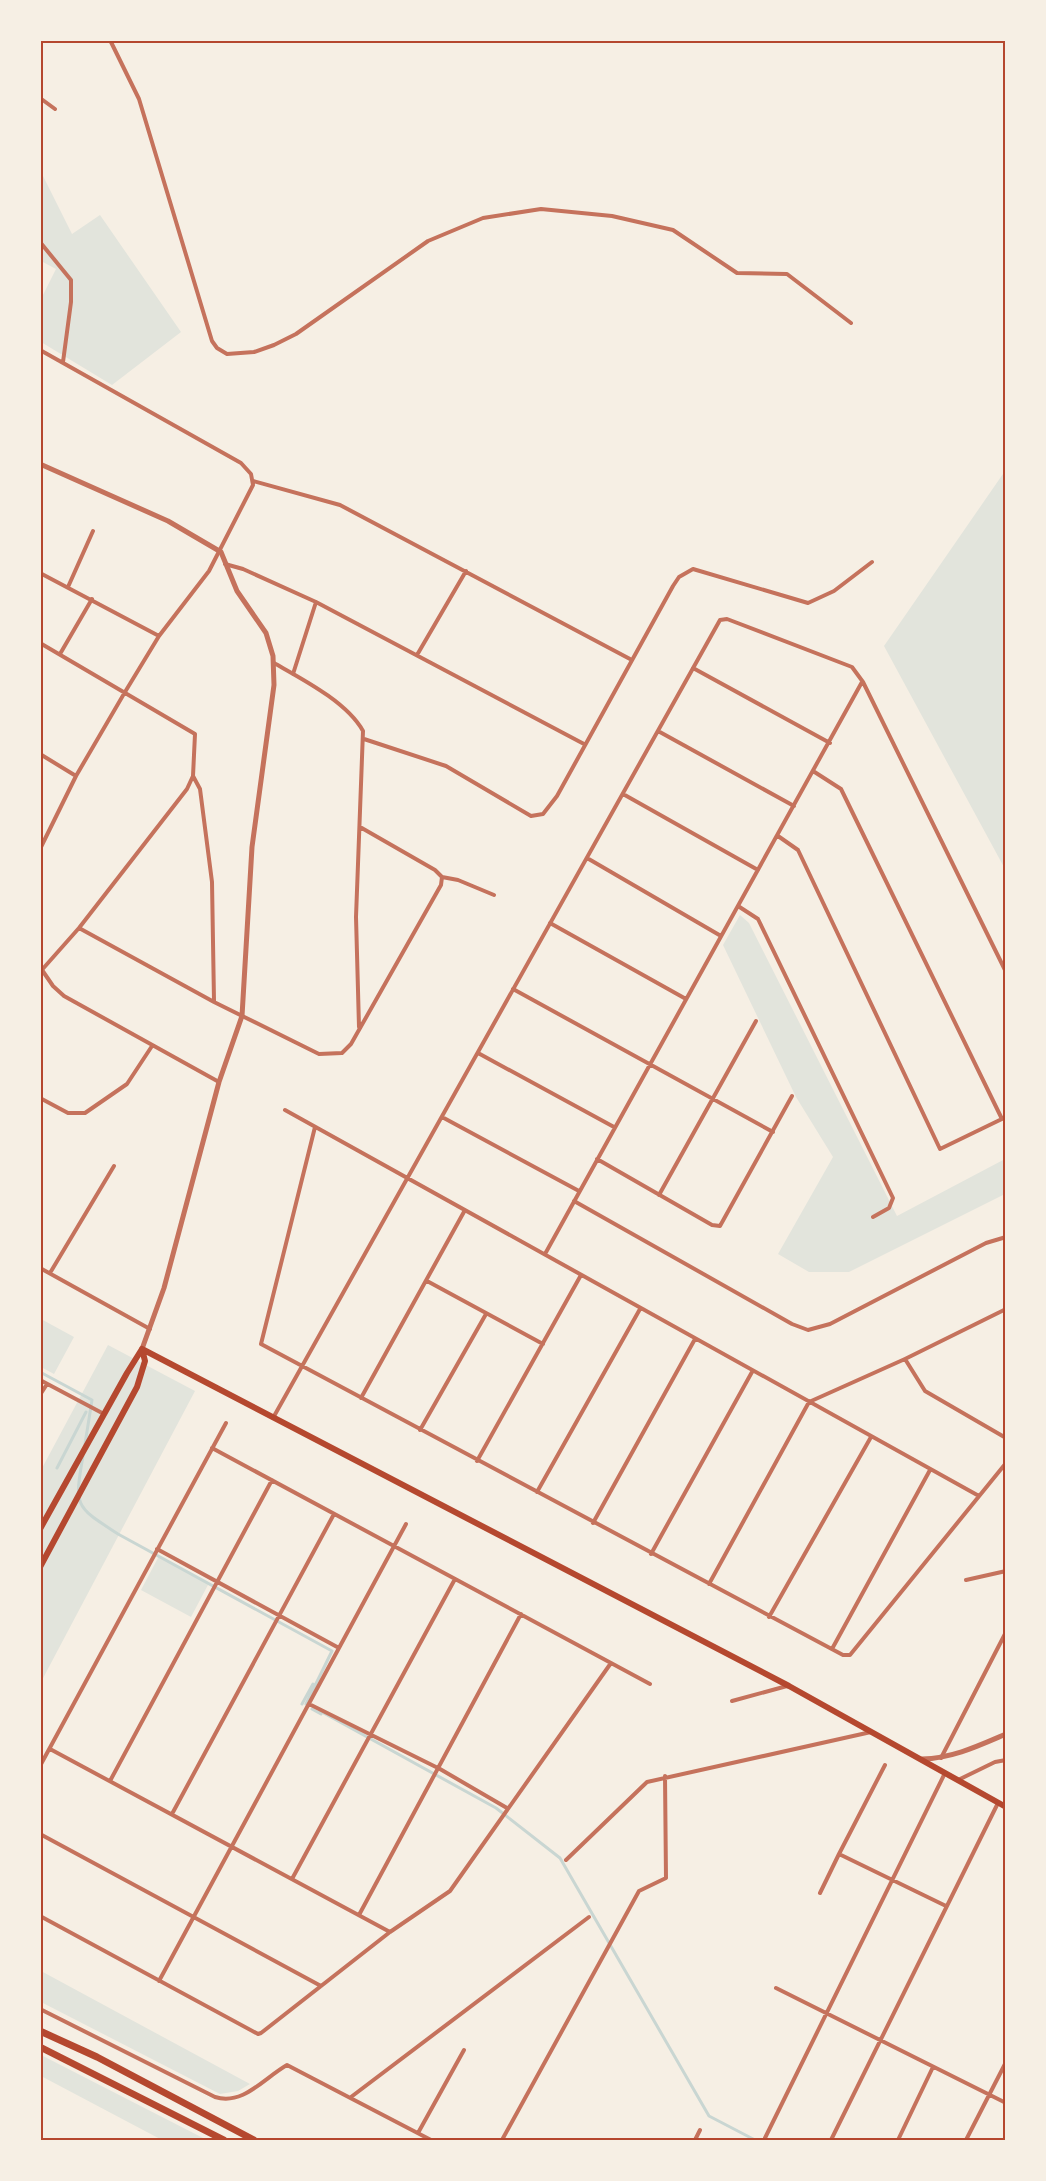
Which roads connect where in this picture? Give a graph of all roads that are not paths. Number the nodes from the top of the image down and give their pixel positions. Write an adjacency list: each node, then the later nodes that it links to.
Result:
1 (110, 40): 5 (street)
2 (40, 98): 3 (street)
3 (55, 109)
4 (40, 242): 7 (street)
5 (851, 323)
6 (40, 350): 7 (street)
7 (63, 362): 9 (street)
8 (40, 464): 11 (street)
9 (253, 481): 11 (street); 14 (street)
10 (93, 531): 16 (street)
11 (221, 552): 13 (street); 19 (street)
12 (872, 562): 23 (street)
13 (224, 564): 18 (street); 24 (street)
14 (466, 571): 22 (street); 23 (street)
15 (40, 573): 16 (street)
16 (68, 587): 17 (street)
17 (92, 599): 19 (street); 21 (street)
18 (316, 602): 22 (street); 26 (street)
19 (159, 636): 28 (street)
20 (40, 643): 21 (street)
21 (60, 654): 28 (street)
22 (417, 655): 32 (street)
23 (630, 659): 32 (street)
24 (273, 663): 26 (street); 55 (street)
25 (693, 668): 27 (street); 29 (street); 31 (street)
26 (293, 674): 30 (street)
27 (863, 682): 31 (street); 51 (street)
28 (124, 692): 35 (street); 36 (street)
29 (658, 731): 37 (street); 38 (street)
30 (364, 739): 32 (street); 39 (street)
31 (830, 743): 34 (street)
32 (584, 744)
33 (40, 754): 35 (street)
34 (813, 771): 38 (street); 67 (street)
35 (76, 776): 41 (street)
36 (193, 776): 48 (street); 54 (street)
37 (623, 794): 42 (street); 43 (street)
38 (794, 806): 40 (street)
39 (360, 827): 44 (street); 57 (street)
40 (778, 836): 43 (street); 67 (street)
41 (40, 849)
42 (587, 858): 47 (street); 49 (street)
43 (758, 870): 46 (street)
44 (442, 877): 45 (street); 57 (street)
45 (494, 895)
46 (738, 906): 49 (street); 78 (street)
47 (550, 923): 52 (street); 53 (street)
48 (79, 928): 50 (street); 54 (street)
49 (722, 936): 53 (street)
50 (41, 970): 58 (street)
51 (1005, 972)
52 (513, 989): 59 (street); 60 (street)
53 (686, 999): 60 (street)
54 (214, 1002): 55 (street)
55 (242, 1016): 57 (street); 61 (street)
56 (756, 1021): 64 (street)
57 (359, 1028)
58 (152, 1046): 61 (street); 63 (street)
59 (478, 1053): 66 (street); 69 (street)
60 (651, 1063): 64 (street); 69 (street)
61 (219, 1082): 88 (street)
62 (792, 1096): 70 (street)
63 (40, 1098)
64 (713, 1098): 70 (street); 75 (street)
65 (285, 1110): 68 (street)
66 (442, 1117): 73 (street); 74 (street)
67 (1004, 1118)
68 (315, 1127): 73 (street); 93 (street)
69 (615, 1127): 71 (street)
70 (773, 1132): 75 (street)
71 (597, 1159): 74 (street); 75 (street)
72 (114, 1166): 82 (street)
73 (408, 1178): 77 (street); 93 (street)
74 (579, 1191): 76 (street)
75 (659, 1195)
76 (574, 1202): 79 (street); 80 (street)
77 (465, 1210): 80 (street); 84 (street)
78 (873, 1217)
79 (1005, 1237)
80 (545, 1254): 83 (street)
81 (40, 1268): 82 (street)
82 (50, 1273): 88 (street)
83 (581, 1275): 85 (street); 90 (street)
84 (427, 1281): 87 (street); 98 (street)
85 (640, 1309): 89 (street); 111 (street)
86 (1005, 1309): 92 (street)
87 (486, 1314): 90 (street); 103 (street)
88 (150, 1329): 91 (street)
89 (695, 1339): 94 (street); 114 (street)
90 (543, 1344): 107 (street)
91 (142, 1349): 100 (main road); 101 (main road); 120 (main road)
92 (905, 1359): 99 (street); 105 (street)
93 (302, 1366): 98 (street); 101 (street)
94 (752, 1372): 99 (street); 119 (street)
95 (40, 1380): 96 (street)
96 (47, 1384): 97 (street); 100 (street)
97 (40, 1395)
98 (361, 1398): 103 (street)
99 (809, 1402): 104 (street); 125 (street)
100 (104, 1414): 116 (main road)
101 (273, 1419): 134 (main road)
102 (226, 1423): 106 (street)
103 (420, 1431): 107 (street)
104 (871, 1437): 109 (street); 128 (street)
105 (1005, 1438)
106 (212, 1448): 110 (street); 118 (street)
107 (477, 1461): 111 (street)
108 (1005, 1462): 112 (street)
109 (930, 1470): 112 (street); 131 (street)
110 (272, 1480): 113 (street); 124 (street)
111 (537, 1492): 114 (street)
112 (979, 1496): 131 (street)
113 (334, 1514): 117 (street); 127 (street)
114 (593, 1523): 119 (street)
115 (406, 1524): 117 (street)
116 (40, 1529)
117 (394, 1546): 122 (street); 130 (street)
118 (157, 1550): 124 (street); 140 (street)
119 (651, 1554): 125 (street)
120 (40, 1567)
121 (1005, 1571): 123 (street)
122 (455, 1579): 126 (street); 139 (street)
123 (966, 1580)
124 (217, 1582): 127 (street); 150 (street)
125 (709, 1584): 128 (street)
126 (521, 1614): 132 (street); 146 (street)
127 (280, 1615): 130 (street); 154 (street)
128 (769, 1617): 131 (street)
129 (1005, 1632): 142 (street)
130 (339, 1648): 136 (street)
131 (832, 1649)
132 (611, 1663): 133 (street); 153 (street)
133 (650, 1684)
134 (789, 1686): 135 (street); 137 (main road)
135 (732, 1701)
136 (309, 1704): 139 (street); 156 (street)
137 (871, 1732): 141 (main road); 148 (street)
138 (1005, 1734): 142 (street)
139 (370, 1735): 146 (street); 159 (street)
140 (50, 1749): 144 (street); 150 (street)
141 (922, 1759): 142 (street); 147 (main road)
142 (941, 1759)
143 (1005, 1760): 149 (street)
144 (40, 1766)
145 (885, 1766): 157 (street)
146 (440, 1769): 153 (street); 163 (street)
147 (945, 1773): 149 (main road); 160 (street)
148 (665, 1776): 158 (street); 188 (street)
149 (958, 1780): 151 (main road)
150 (110, 1781): 154 (street)
151 (998, 1803): 152 (main road); 162 (street)
152 (1005, 1807)
153 (507, 1808): 167 (street)
154 (172, 1814): 156 (street)
155 (40, 1834): 165 (street)
156 (232, 1846): 159 (street); 165 (street)
157 (839, 1854): 160 (street); 161 (street)
158 (567, 1860)
159 (292, 1879): 163 (street)
160 (892, 1879): 162 (street); 172 (street)
161 (820, 1893)
162 (946, 1906): 174 (street)
163 (359, 1915): 167 (street)
164 (40, 1916): 168 (street)
165 (194, 1917): 168 (street); 169 (street)
166 (589, 1917): 180 (street)
167 (390, 1932): 169 (street)
168 (159, 1980): 169 (street)
169 (321, 1986)
170 (776, 1988): 172 (street)
171 (40, 2009): 180 (street)
172 (826, 2013): 174 (street); 184 (street)
173 (40, 2031): 186 (highway)
174 (881, 2040): 178 (street); 190 (street)
175 (40, 2047): 185 (highway)
176 (464, 2050): 183 (street)
177 (1005, 2061): 179 (street)
178 (933, 2067): 179 (street); 191 (street)
179 (989, 2095): 181 (street); 192 (street)
180 (351, 2097): 183 (street)
181 (1005, 2103)
182 (700, 2130): 189 (street)
183 (418, 2133): 187 (street)
184 (765, 2138)
185 (224, 2140)
186 (254, 2140)
187 (432, 2140)
188 (502, 2140)
189 (694, 2140)
190 (831, 2140)
191 (898, 2140)
192 (966, 2140)

